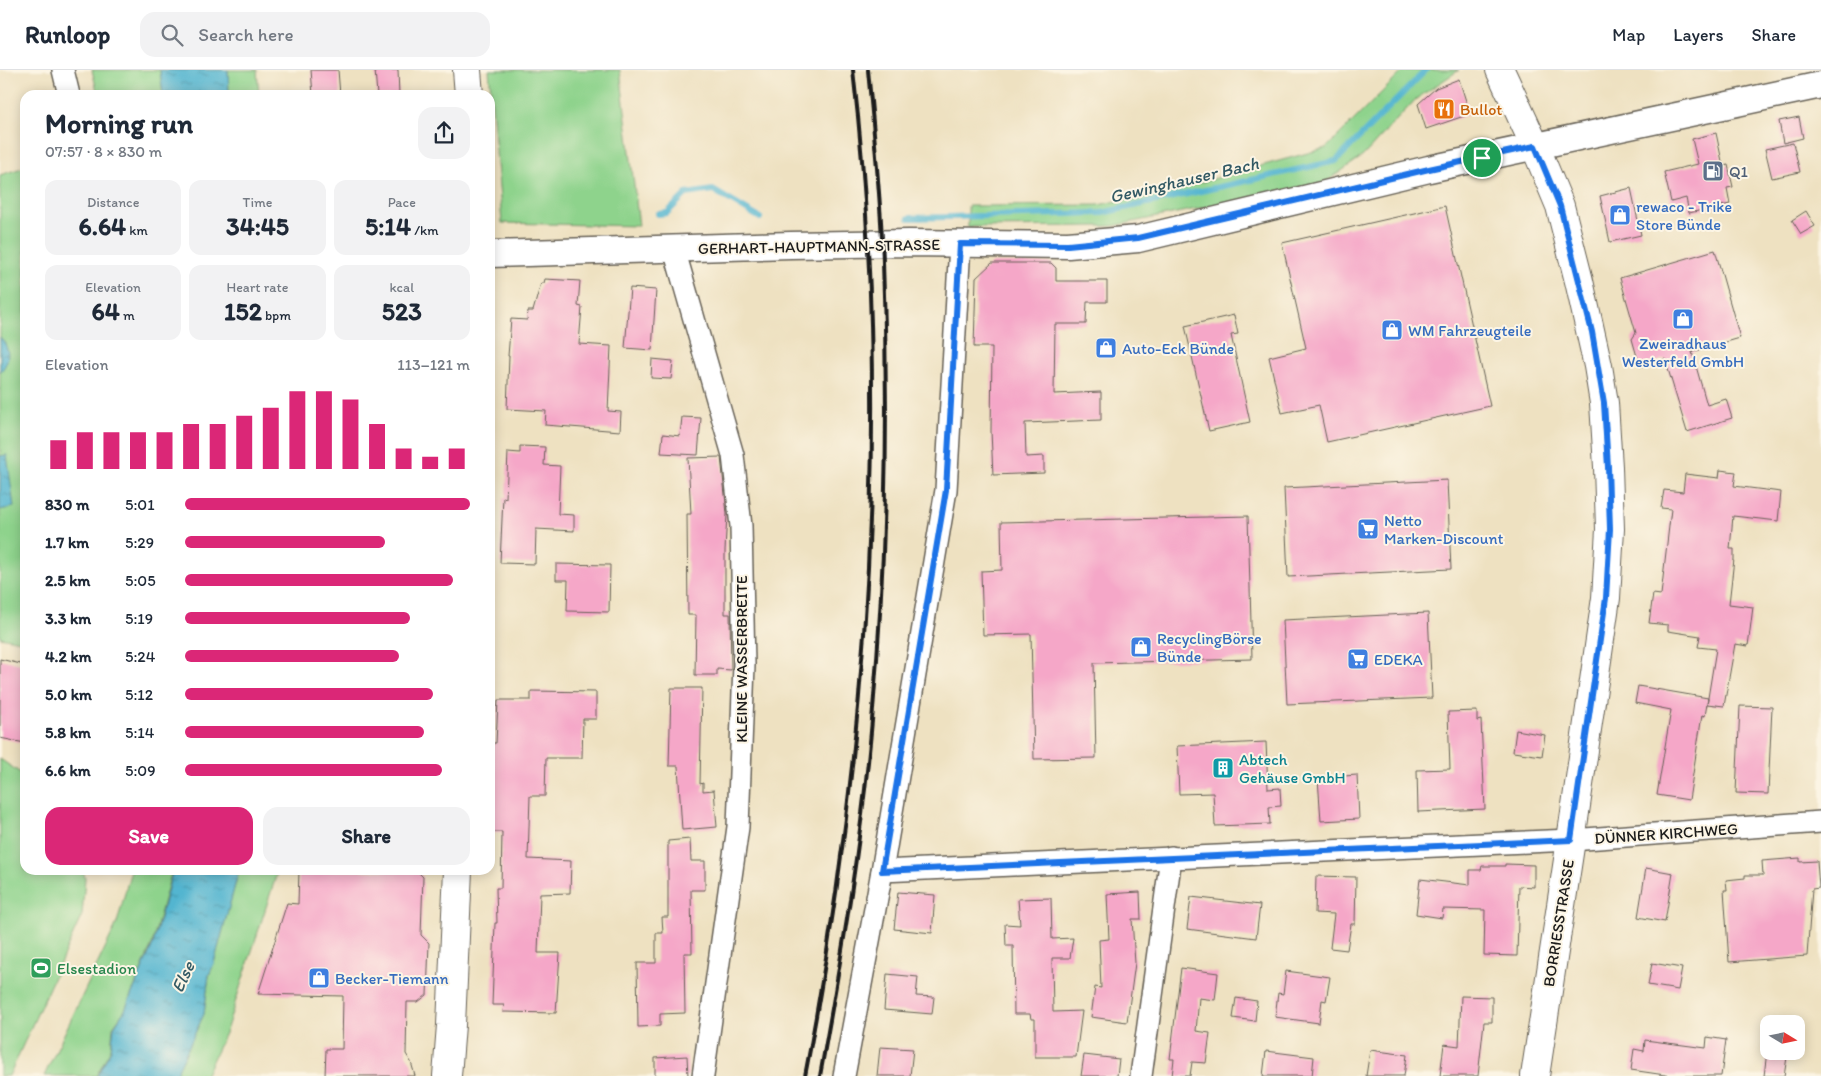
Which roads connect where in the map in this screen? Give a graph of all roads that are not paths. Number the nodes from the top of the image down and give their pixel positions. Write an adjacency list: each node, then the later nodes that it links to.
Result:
1 (63, 70): 5 (street)
2 (467, 70): 6 (main road)
3 (1500, 70): 7 (main road, BORRIESSTRASSE)
4 (1821, 85): 7 (street, GERHART-HAUPTMANN-STRASSE)
5 (68, 90)
6 (469, 90)
7 (1535, 146): 8 (street, GERHART-HAUPTMANN-STRASSE); 12 (main road, BORRIESSTRASSE)
8 (960, 244): 9 (street, GERHART-HAUPTMANN-STRASSE); 14 (street)
9 (674, 249): 10 (street, GERHART-HAUPTMANN-STRASSE); 17 (street, KLEINE WASSERBREITE)
10 (495, 254)
11 (1821, 822): 12 (street, DÜNNER KIRCHWEG)
12 (1571, 840): 13 (street, DÜNNER KIRCHWEG); 20 (main road, BORRIESSTRASSE)
13 (1171, 857): 14 (street, DÜNNER KIRCHWEG); 19 (street)
14 (882, 871): 18 (street)
15 (458, 875): 16 (main road)
16 (447, 1076)
17 (704, 1076)
18 (844, 1076)
19 (1140, 1076)
20 (1535, 1076)

